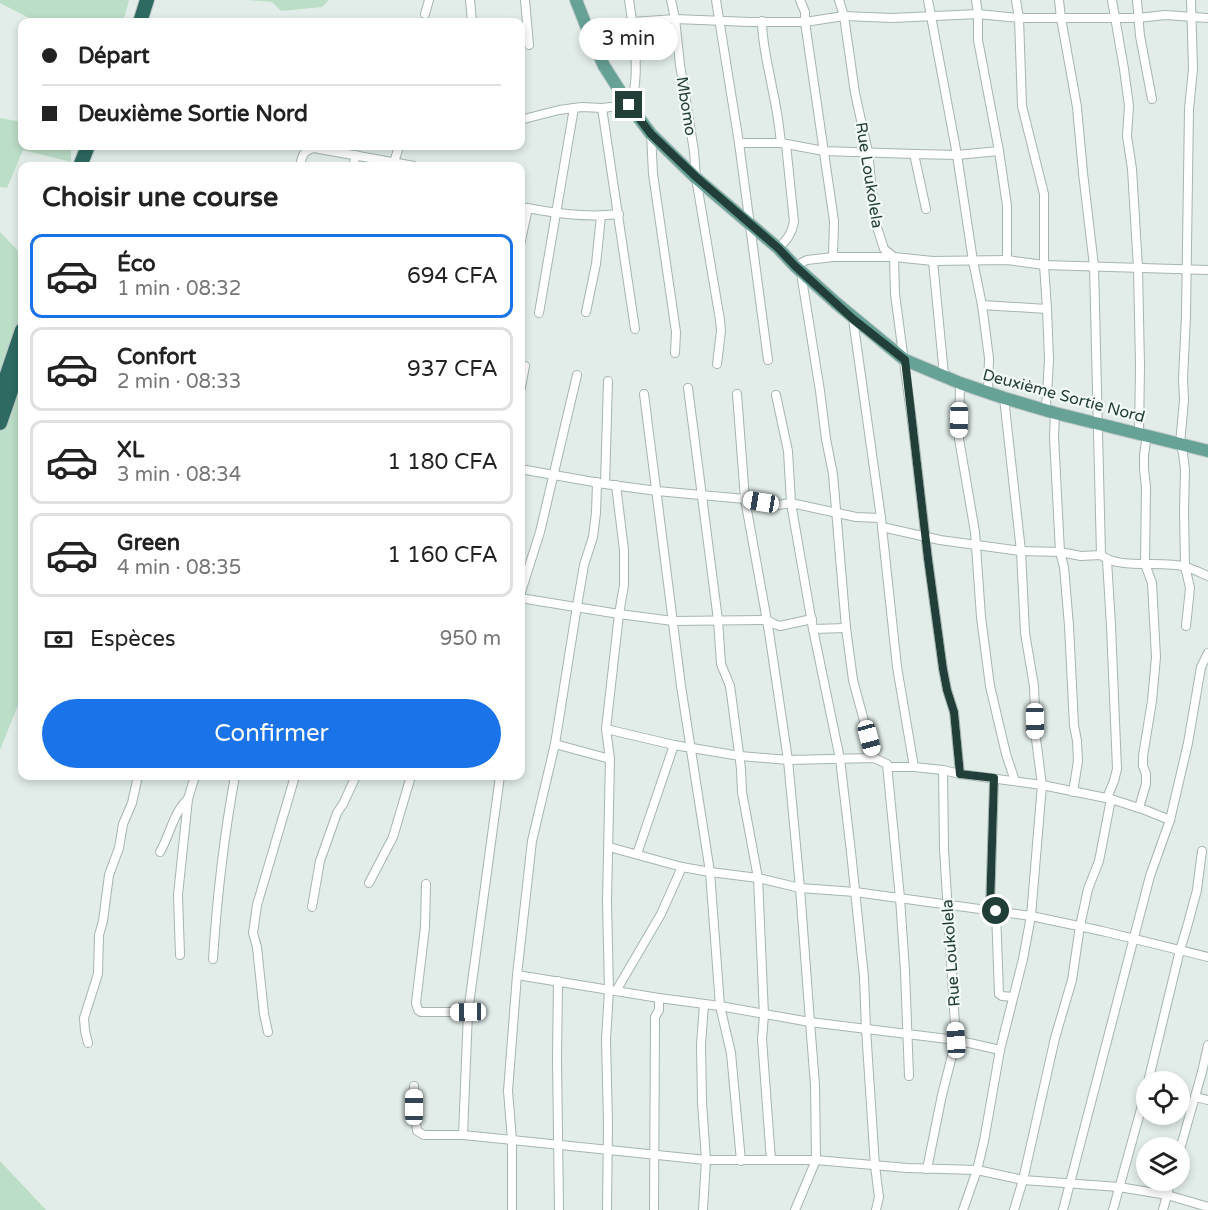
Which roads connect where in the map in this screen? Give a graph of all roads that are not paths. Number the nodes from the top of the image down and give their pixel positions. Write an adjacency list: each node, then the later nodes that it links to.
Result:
1 (138, 0): 25 (highway)
2 (147, 0): 26 (highway)
3 (429, 0): 19 (street)
4 (470, 0): 27 (street)
5 (525, 0): 38 (street)
6 (576, 0): 37 (main road, Deuxième Sortie Nord)
7 (629, 0): 36 (street)
8 (671, 0): 32 (street, Mbomo)
9 (716, 0): 33 (street)
10 (800, 0): 35 (street)
11 (839, 0): 21 (street, Rue Loukolela)
12 (928, 0): 22 (street)
13 (976, 0): 20 (street)
14 (1016, 0): 28 (street)
15 (1059, 0): 29 (street)
16 (1112, 0): 23 (street)
17 (1137, 0): 30 (street)
18 (1191, 0): 24 (street)
19 (425, 14)
20 (978, 14): 22 (street); 28 (street); 48 (street)
21 (844, 16): 22 (street); 35 (street); 50 (street, Rue Loukolela)
22 (932, 16): 52 (street)
23 (1115, 17): 29 (street); 30 (street); 71 (street)
24 (1192, 17): 30 (street); 31 (street); 73 (street)
25 (131, 18)
26 (141, 18)
27 (472, 18)
28 (1019, 18): 29 (street); 69 (street)
29 (1061, 18): 70 (street)
30 (1138, 18): 39 (street)
31 (1208, 18)
32 (675, 19): 33 (street); 36 (street); 56 (street, Mbomo)
33 (718, 20): 34 (street); 45 (street)
34 (762, 21): 35 (street); 46 (street)
35 (805, 21): 49 (street)
36 (632, 22): 37 (street); 40 (street)
37 (587, 28): 40 (main road, Deuxième Sortie Nord)
38 (530, 45)
39 (1152, 99)
40 (629, 105): 42 (street); 44 (main road, Deuxième Sortie Nord)
41 (574, 108): 42 (street); 43 (street); 59 (street)
42 (602, 108): 60 (street)
43 (525, 119)
44 (651, 134): 56 (main road, Deuxième Sortie Nord); 82 (street)
45 (739, 143): 46 (street); 62 (street)
46 (784, 143): 49 (street); 63 (street)
47 (326, 150): 53 (street)
48 (999, 150): 52 (street); 66 (street)
49 (824, 151): 50 (street); 64 (street)
50 (868, 152): 51 (street); 65 (street, Rue Loukolela)
51 (914, 154): 52 (street); 58 (street)
52 (957, 154): 68 (street)
53 (356, 155): 54 (street); 55 (street)
54 (354, 162)
55 (382, 162)
56 (696, 177): 62 (main road, Deuxième Sortie Nord); 85 (street, Mbomo)
57 (525, 207): 59 (street)
58 (926, 209)
59 (557, 214): 61 (street); 78 (street)
60 (619, 214): 61 (street); 80 (street)
61 (601, 216): 77 (street)
62 (749, 224): 63 (main road, Deuxième Sortie Nord); 83 (street)
63 (778, 248): 72 (main road, Deuxième Sortie Nord)
64 (833, 257): 65 (street); 72 (street)
65 (894, 257): 67 (street); 84 (street)
66 (1007, 260): 68 (street); 69 (street)
67 (933, 261): 68 (street); 88 (street)
68 (973, 261): 75 (street)
69 (1044, 265): 70 (street); 76 (street)
70 (1095, 266): 71 (street); 100 (street)
71 (1138, 268): 73 (street); 101 (street)
72 (798, 269): 79 (main road, Deuxième Sortie Nord); 112 (street)
73 (1187, 270): 74 (street); 102 (street)
74 (1208, 270)
75 (982, 305): 76 (street); 92 (street)
76 (1047, 309): 98 (street)
77 (586, 312)
78 (539, 313)
79 (853, 319): 84 (main road, Deuxième Sortie Nord); 113 (street)
80 (635, 329)
81 (18, 342): 95 (highway)
82 (675, 353)
83 (768, 360)
84 (905, 360): 88 (main road, Deuxième Sortie Nord); 115 (street)
85 (717, 364)
86 (18, 371): 99 (highway)
87 (577, 375): 105 (street)
88 (944, 375): 90 (main road, Deuxième Sortie Nord)
89 (608, 381): 106 (street)
90 (960, 383): 92 (main road, Deuxième Sortie Nord); 116 (street)
91 (688, 388): 109 (street)
92 (988, 393): 97 (main road, Deuxième Sortie Nord)
93 (644, 394): 108 (street)
94 (737, 394): 110 (street)
95 (0, 395)
96 (776, 395): 111 (street)
97 (1004, 398): 98 (main road, Deuxième Sortie Nord); 117 (street)
98 (1050, 411): 100 (main road, Deuxième Sortie Nord); 118 (street)
99 (0, 423)
100 (1098, 423): 101 (main road, Deuxième Sortie Nord); 119 (street)
101 (1143, 434): 102 (main road, Deuxième Sortie Nord); 120 (street)
102 (1180, 444): 103 (main road, Deuxième Sortie Nord); 121 (street)
103 (1208, 450)
104 (525, 469): 105 (street)
105 (554, 474): 106 (street); 123 (street)
106 (601, 483): 107 (street); 125 (street)
107 (616, 485): 108 (street); 126 (street)
108 (657, 491): 109 (street); 130 (street)
109 (702, 495): 110 (street); 128 (street)
110 (745, 499): 111 (street); 129 (street)
111 (791, 503): 112 (street); 127 (street)
112 (836, 513): 113 (street); 133 (street)
113 (881, 518): 114 (street)
114 (882, 527): 115 (street); 145 (street)
115 (925, 537): 116 (street); 147 (street)
116 (975, 544): 117 (street); 156 (street)
117 (1021, 551): 118 (street); 157 (street)
118 (1060, 552): 119 (street); 158 (street)
119 (1104, 558): 120 (street); 160 (street)
120 (1145, 564): 121 (street); 161 (street)
121 (1185, 566): 122 (street); 131 (street)
122 (1208, 576)
123 (525, 581)
124 (525, 598): 125 (street)
125 (577, 606): 126 (street); 136 (street)
126 (619, 614): 130 (street); 135 (street)
127 (812, 619): 129 (street); 132 (street)
128 (718, 620): 129 (street); 130 (street); 139 (street)
129 (767, 620): 143 (street)
130 (673, 621): 138 (street)
131 (1185, 626)
132 (813, 628): 133 (street); 142 (street)
133 (846, 628): 140 (street)
134 (1208, 653): 162 (street)
135 (606, 729): 137 (street); 141 (street)
136 (555, 744): 141 (street); 185 (street)
137 (674, 745): 138 (street); 166 (street)
138 (691, 749): 139 (street); 168 (street)
139 (740, 756): 143 (street); 169 (street)
140 (874, 758): 142 (street); 144 (street)
141 (610, 759): 163 (street)
142 (840, 759): 143 (street); 173 (street)
143 (788, 760): 172 (street)
144 (888, 767): 145 (street); 174 (street)
145 (914, 767): 146 (street)
146 (943, 770): 147 (street); 175 (street, Rue Loukolela)
147 (960, 774): 148 (street)
148 (994, 778): 156 (street); 177 (street)
149 (137, 780): 199 (street)
150 (194, 780): 159 (street)
151 (234, 780): 184 (street)
152 (294, 780): 196 (street)
153 (354, 780): 176 (street)
154 (410, 780): 170 (street)
155 (499, 780): 192 (street)
156 (1015, 781): 157 (street)
157 (1042, 786): 158 (street); 178 (street)
158 (1073, 792): 160 (street)
159 (188, 799): 165 (street); 182 (street)
160 (1109, 799): 161 (street); 179 (street)
161 (1139, 808): 162 (street)
162 (1170, 820): 180 (street)
163 (609, 847): 166 (street); 187 (street)
164 (1202, 851): 181 (street)
165 (160, 852)
166 (637, 854): 167 (street)
167 (682, 867): 168 (street); 187 (street)
168 (710, 872): 169 (street); 191 (street)
169 (758, 878): 172 (street); 193 (street)
170 (369, 883)
171 (426, 884): 192 (street)
172 (800, 888): 173 (street); 194 (street)
173 (855, 892): 174 (street); 195 (street)
174 (900, 898): 175 (street); 197 (street)
175 (947, 904): 177 (street); 198 (street, Rue Loukolela)
176 (312, 907)
177 (993, 910): 178 (street); 188 (street)
178 (1031, 916): 179 (street); 188 (street)
179 (1080, 926): 180 (street); 221 (street)
180 (1134, 938): 181 (street); 222 (street)
181 (1180, 950): 183 (street); 202 (street)
182 (180, 955)
183 (1208, 957)
184 (213, 959)
185 (517, 975): 186 (street); 210 (street)
186 (558, 981): 187 (street); 211 (street)
187 (612, 991): 189 (street); 212 (street)
188 (1013, 997): 201 (street)
189 (659, 998): 190 (street); 213 (street)
190 (704, 1004): 191 (street); 214 (street)
191 (720, 1006): 193 (street); 217 (street)
192 (468, 1012): 208 (street)
193 (764, 1015): 194 (street); 215 (street)
194 (810, 1022): 195 (street); 216 (street)
195 (866, 1029): 197 (street); 218 (street)
196 (268, 1032)
197 (909, 1035): 198 (street); 203 (street)
198 (956, 1040): 201 (street); 219 (street, Rue Loukolela)
199 (88, 1043)
200 (1208, 1045): 205 (street)
201 (1000, 1050): 220 (street)
202 (1151, 1071)
203 (909, 1076)
204 (414, 1086): 208 (street)
205 (1195, 1097): 206 (street); 209 (street)
206 (1208, 1100)
207 (1137, 1125): 223 (street)
208 (463, 1135): 210 (street)
209 (1184, 1137)
210 (512, 1140): 211 (street); 227 (street)
211 (558, 1145): 212 (street); 228 (street)
212 (608, 1151): 213 (street); 229 (street)
213 (655, 1155): 214 (street); 230 (street)
214 (706, 1160): 217 (street); 231 (street)
215 (771, 1160): 216 (street); 217 (street)
216 (816, 1160): 218 (street); 232 (street)
217 (741, 1161)
218 (875, 1166): 219 (street); 233 (street)
219 (927, 1169): 220 (street)
220 (977, 1170): 221 (street); 234 (street)
221 (1023, 1180): 222 (street); 235 (street)
222 (1070, 1183): 223 (street); 236 (street)
223 (1119, 1187): 225 (street); 237 (street)
224 (1168, 1191): 225 (street)
225 (1167, 1195): 226 (street); 238 (street)
226 (1208, 1207)
227 (513, 1210)
228 (559, 1210)
229 (607, 1210)
230 (654, 1210)
231 (703, 1210)
232 (795, 1210)
233 (876, 1210)
234 (963, 1210)
235 (1014, 1210)
236 (1064, 1210)
237 (1113, 1210)
238 (1163, 1210)

